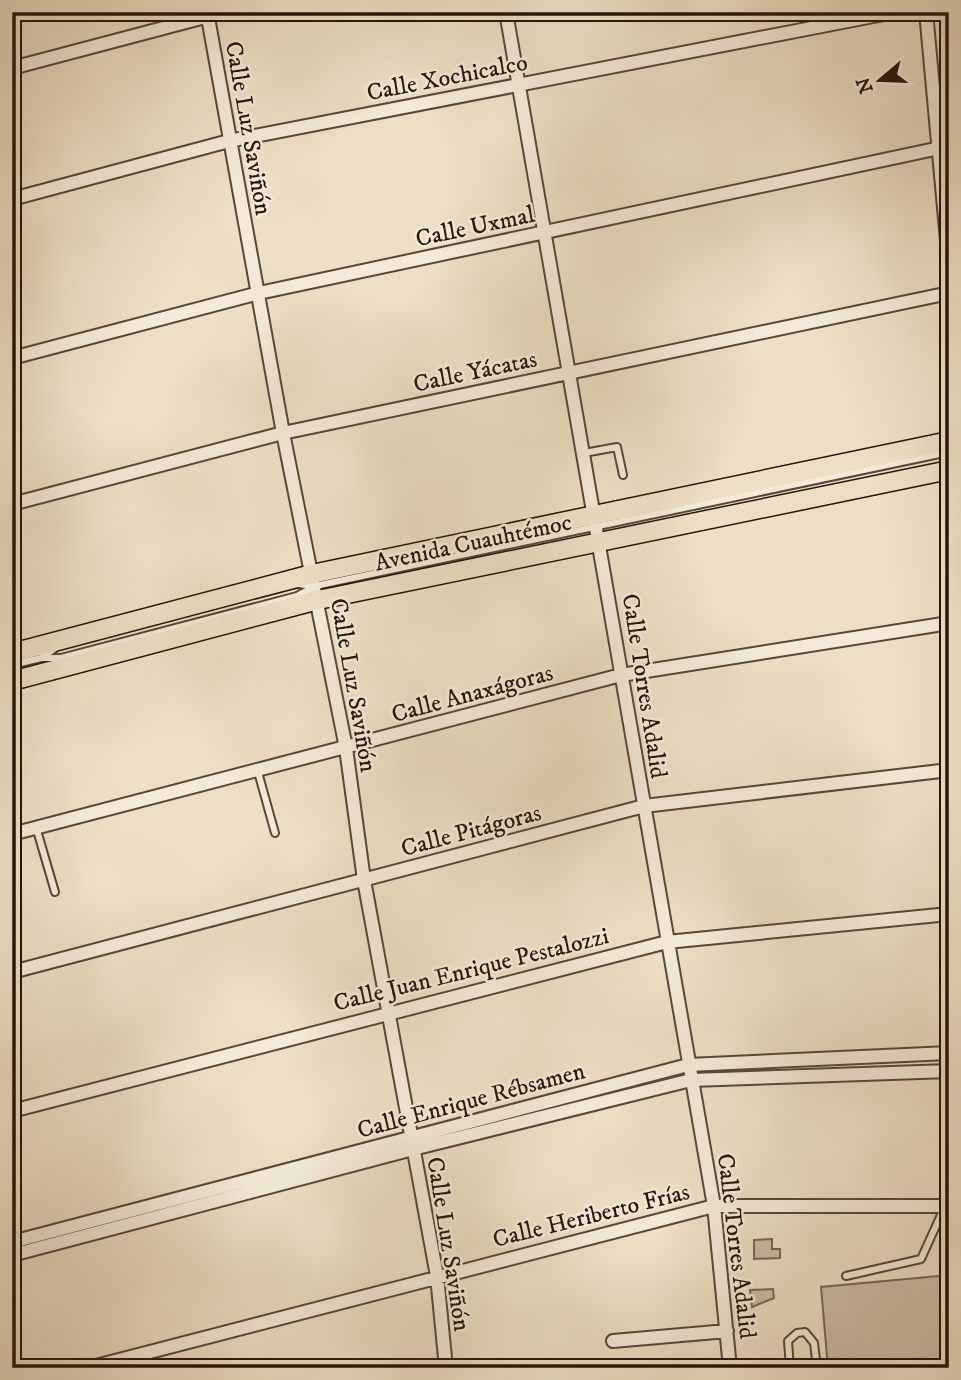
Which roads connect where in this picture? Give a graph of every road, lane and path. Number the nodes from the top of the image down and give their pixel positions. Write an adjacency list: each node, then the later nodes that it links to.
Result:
1 (223, 12): 5 (street)
2 (506, 12): 7 (street, Calle Torres Adalid)
3 (894, 12): 7 (street, Calle Xochicalco)
4 (926, 12): 9 (street)
5 (207, 14): 6 (street); 8 (street, Calle Luz Saviñón)
6 (12, 68)
7 (517, 85): 8 (street, Calle Xochicalco); 11 (street, Calle Torres Adalid)
8 (229, 141): 10 (street, Calle Xochicalco); 13 (street, Calle Luz Saviñón)
9 (943, 147): 11 (street, Calle Uxmal); 12 (street)
10 (12, 199)
11 (542, 233): 13 (street, Calle Uxmal); 16 (street, Calle Torres Adalid)
12 (949, 262)
13 (259, 293): 15 (street, Calle Uxmal); 17 (street, Calle Luz Saviñón)
14 (949, 293): 16 (street, Calle Yácatas)
15 (12, 358)
16 (570, 373): 17 (street, Calle Yácatas); 20 (street, Calle Torres Adalid)
17 (283, 433): 23 (street, Calle Yácatas); 25 (street, Calle Luz Saviñón)
18 (949, 441): 24 (main road, Avenida Cuauhtémoc)
19 (949, 452): 24 (lane)
20 (584, 453): 22 (lane); 24 (street, Calle Torres Adalid)
21 (949, 470): 24 (main road, Avenida Cuauhtémoc)
22 (623, 475)
23 (12, 504)
24 (597, 527): 25 (main road, Avenida Cuauhtémoc); 25 (main road, Avenida Cuauhtémoc); 30 (street, Calle Torres Adalid)
25 (315, 587): 27 (main road, Avenida Cuauhtémoc); 28 (lane); 28 (lane); 31 (main road, Avenida Cuauhtémoc); 32 (street, Calle Luz Saviñón)
26 (949, 623): 30 (street, Calle Anaxágoras)
27 (12, 653)
28 (41, 658): 29 (lane)
29 (12, 665)
30 (621, 674): 32 (street, Calle Anaxágoras); 35 (street, Calle Torres Adalid)
31 (12, 681)
32 (346, 748): 34 (street, Calle Anaxágoras); 39 (street, Calle Luz Saviñón)
33 (949, 770): 35 (street, Calle Pitágoras)
34 (258, 772): 36 (street, Calle Anaxágoras); 37 (lane)
35 (643, 806): 39 (street, Calle Pitágoras); 42 (street, Calle Torres Adalid)
36 (36, 827): 38 (street, Calle Anaxágoras); 40 (lane)
37 (275, 832)
38 (12, 834)
39 (365, 880): 43 (street, Calle Pitágoras); 44 (street, Calle Luz Saviñón)
40 (55, 892)
41 (949, 914): 42 (street, Calle Juan Enrique Pestalozzi)
42 (667, 942): 44 (street, Calle Juan Enrique Pestalozzi); 47 (street, Calle Torres Adalid)
43 (12, 972)
44 (388, 1011): 51 (street, Calle Juan Enrique Pestalozzi); 52 (street, Calle Luz Saviñón)
45 (949, 1053): 46 (street, Calle Enrique Rébsamen)
46 (860, 1057): 47 (street, Calle Enrique Rébsamen); 49 (street)
47 (688, 1065): 50 (street, Calle Torres Adalid); 52 (street, Calle Enrique Rébsamen)
48 (949, 1071): 49 (street, Calle Enrique Rébsamen)
49 (862, 1074): 50 (street, Calle Enrique Rébsamen)
50 (691, 1080): 52 (street, Calle Enrique Rébsamen); 53 (street, Calle Torres Adalid)
51 (12, 1111)
52 (412, 1143): 55 (street, Calle Enrique Rébsamen); 56 (street, Calle Enrique Rébsamen); 57 (street, Calle Luz Saviñón)
53 (713, 1206): 54 (street, Calle Heriberto Frías); 57 (street, Calle Heriberto Frías); 59 (street, Calle Torres Adalid)
54 (947, 1206): 58 (lane)
55 (12, 1242)
56 (12, 1255)
57 (436, 1276): 61 (street, Calle Heriberto Frías); 62 (street, Calle Luz Saviñón)
58 (846, 1276)
59 (727, 1331): 60 (street); 63 (street, Calle Torres Adalid)
60 (613, 1340)
61 (88, 1368)
62 (446, 1368)
63 (730, 1368)
64 (790, 1368): 65 (lane)
65 (817, 1368)

